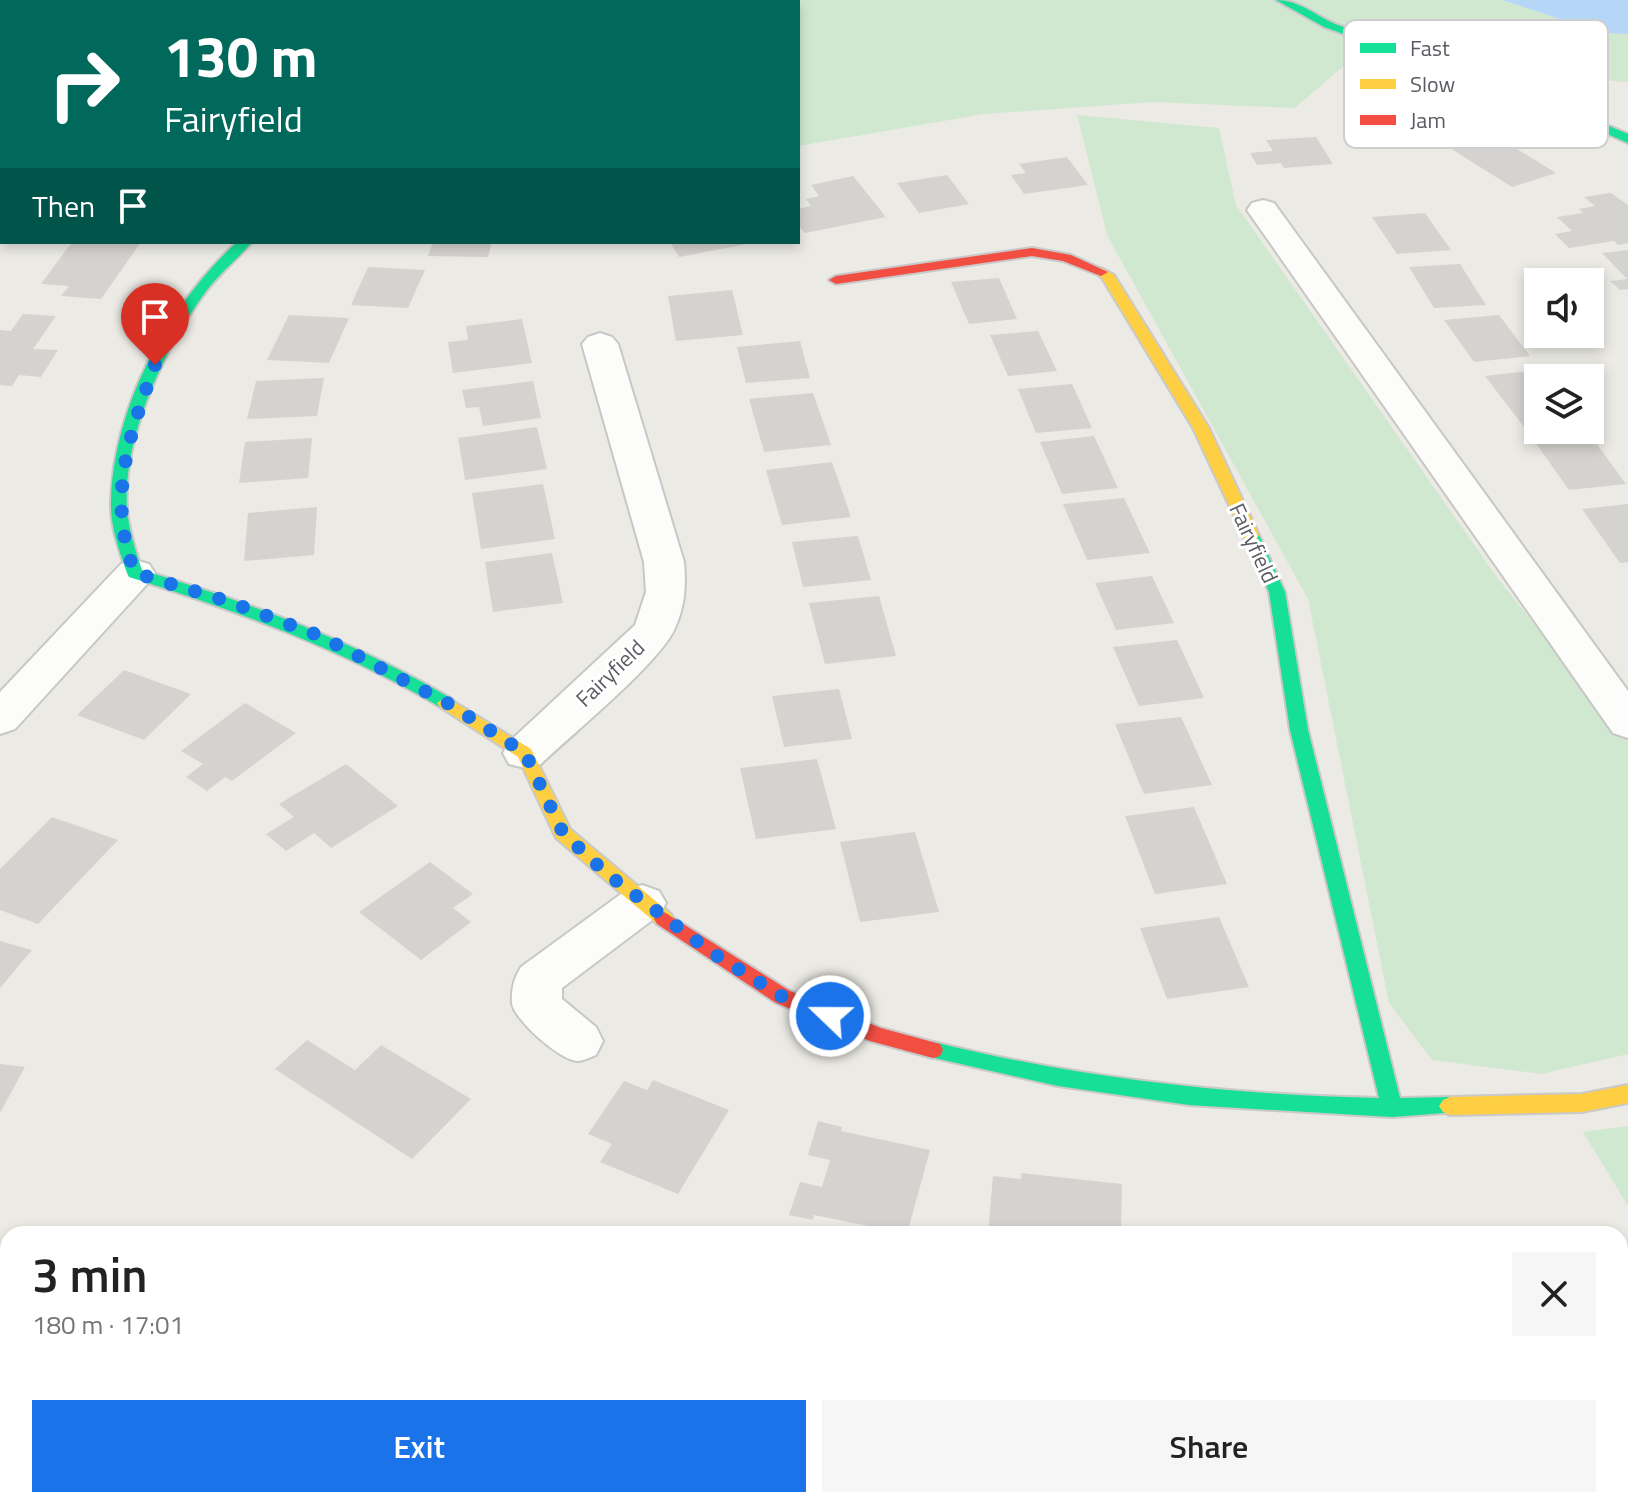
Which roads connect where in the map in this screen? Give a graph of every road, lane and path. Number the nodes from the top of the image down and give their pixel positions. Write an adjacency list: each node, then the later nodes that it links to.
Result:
1 (1282, 0): 2 (street)
2 (1344, 31)
3 (1608, 128): 4 (street)
4 (1628, 139)
5 (1263, 210): 11 (street)
6 (241, 244): 9 (street)
7 (836, 280): 16 (street, Fairyfield)
8 (600, 344): 12 (street, Fairyfield)
9 (135, 573): 10 (street); 12 (street)
10 (0, 719)
11 (1628, 723)
12 (525, 753): 13 (street)
13 (642, 903): 14 (street); 16 (street)
14 (578, 1041)
15 (1628, 1094): 16 (street)
16 (1392, 1108)

